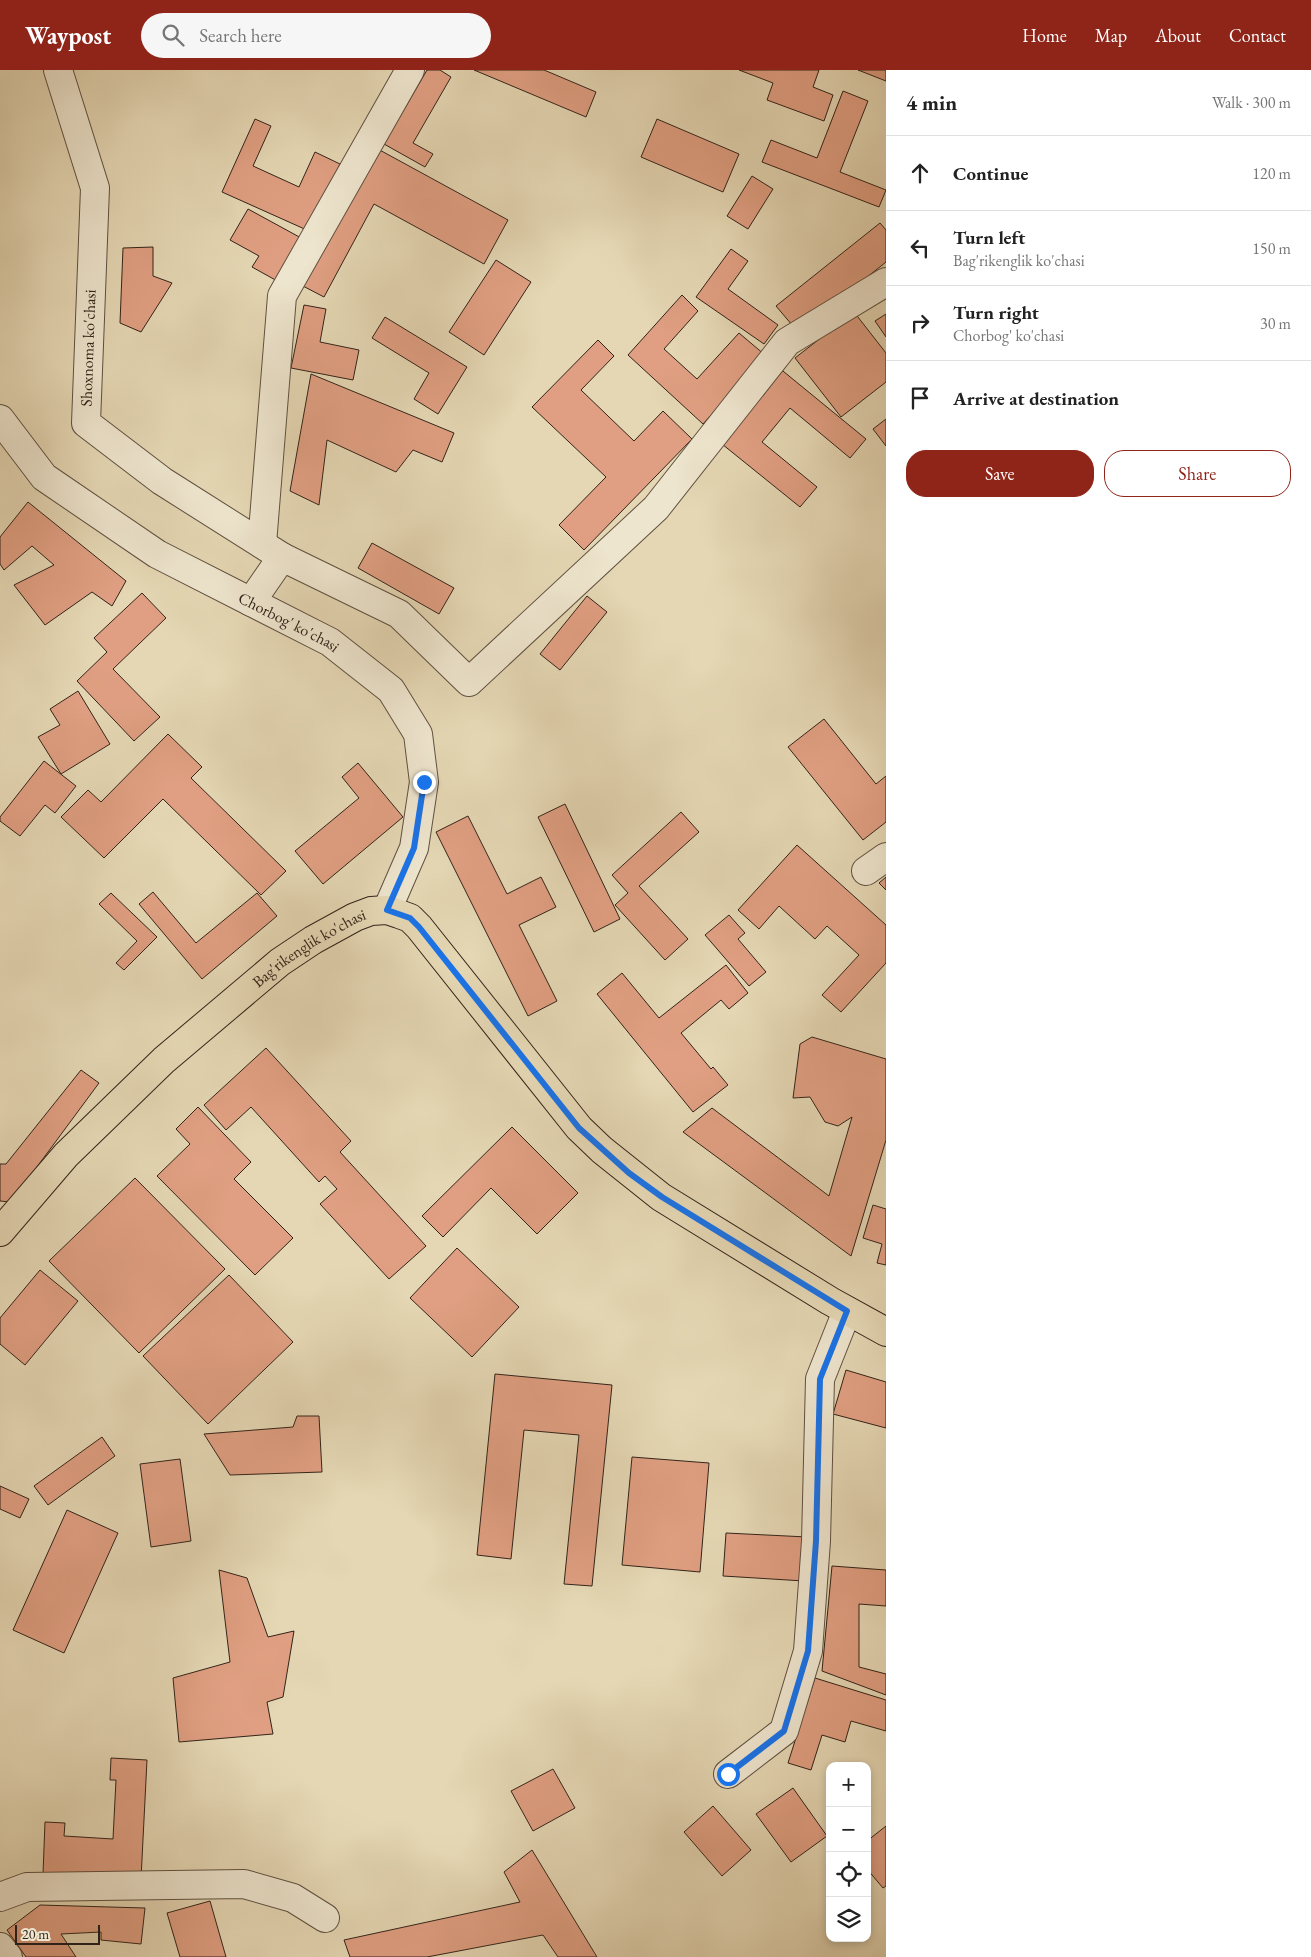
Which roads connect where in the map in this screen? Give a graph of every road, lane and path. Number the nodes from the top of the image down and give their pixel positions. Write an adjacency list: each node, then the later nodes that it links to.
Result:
1 (58, 70): 5 (street, Shoxnoma ko'chasi)
2 (410, 70): 5 (street)
3 (886, 282): 5 (street)
4 (0, 419): 6 (street, Chorbog' ko'chasi)
5 (272, 551): 6 (street)
6 (251, 602): 7 (street, Chorbog' ko'chasi)
7 (387, 910): 8 (main road, Bag'rikenglik ko'chasi); 9 (main road, Bag'rikenglik ko'chasi)
8 (0, 1232)
9 (847, 1311): 10 (main road, Bag'rikenglik ko'chasi); 11 (street)
10 (886, 1332)
11 (728, 1774)
12 (0, 1897): 13 (street)
13 (325, 1918)
14 (0, 1947): 15 (street)
15 (8, 1957)

